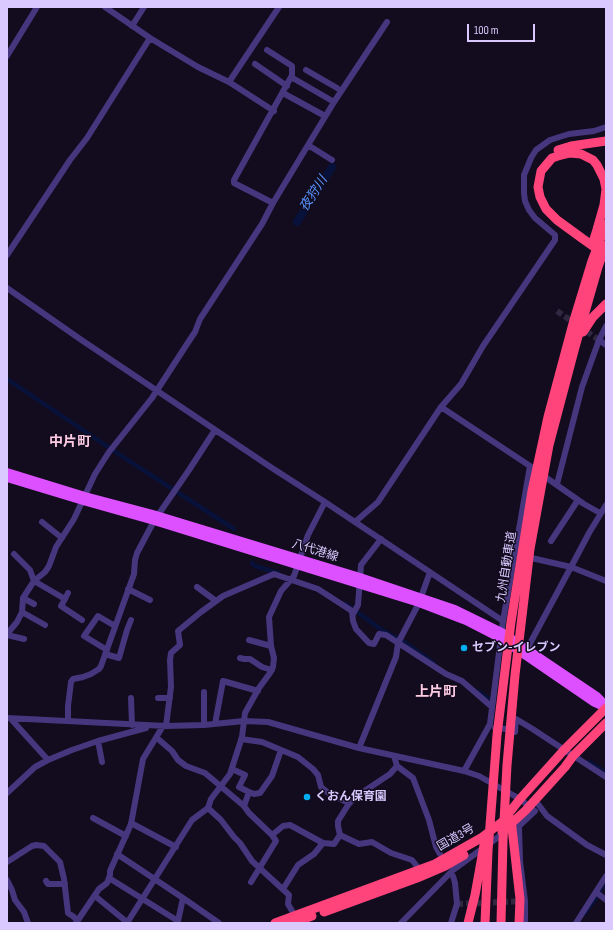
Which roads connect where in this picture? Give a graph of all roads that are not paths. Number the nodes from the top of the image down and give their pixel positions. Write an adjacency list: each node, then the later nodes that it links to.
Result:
1 (37, 7): 9 (street)
2 (105, 7): 6 (street)
3 (144, 7): 6 (street)
4 (279, 7): 14 (street)
5 (387, 22): 19 (street)
6 (132, 26): 7 (street)
7 (150, 38): 14 (street); 31 (street)
8 (267, 50): 12 (street)
9 (7, 56)
10 (255, 64): 15 (street)
11 (306, 70): 13 (street)
12 (291, 77): 15 (street); 17 (street)
13 (320, 78): 16 (street); 17 (street)
14 (229, 82): 20 (street)
15 (287, 86): 18 (street)
16 (337, 88)
17 (314, 90): 19 (street)
18 (283, 93): 20 (street); 21 (street)
19 (334, 102): 21 (street)
20 (274, 111): 26 (street)
21 (326, 116): 24 (street)
22 (606, 127): 41 (street)
23 (606, 141): 32 (highway)
24 (308, 145): 25 (street); 26 (street)
25 (332, 160)
26 (273, 202): 40 (street)
27 (606, 224): 28 (highway, 九州自動車道)
28 (599, 235): 30 (highway); 33 (highway, 九州自動車道)
29 (606, 245): 33 (highway, 九州自動車道)
30 (606, 254)
31 (7, 255)
32 (606, 260)
33 (593, 262): 39 (highway, 九州自動車道); 43 (highway, 九州自動車道)
34 (7, 288): 40 (street)
35 (606, 304): 39 (highway)
36 (606, 326): 37 (street)
37 (599, 340): 38 (street); 46 (street)
38 (606, 344)
39 (575, 347): 43 (highway, 九州自動車道)
40 (156, 390): 42 (street); 47 (street)
41 (441, 407): 43 (street); 54 (street)
42 (215, 430): 49 (street); 52 (street)
43 (537, 466): 46 (street); 59 (street); 113 (highway, 九州自動車道); 145 (highway, 九州自動車道)
44 (7, 472): 47 (main road, 八代港線)
45 (7, 478): 47 (main road, 八代港線)
46 (557, 484): 48 (street)
47 (84, 499): 52 (main road, 八代港線); 55 (street)
48 (578, 500): 51 (street); 57 (street)
49 (325, 502): 54 (street); 60 (street)
50 (606, 505): 51 (street)
51 (600, 513): 61 (street)
52 (156, 518): 60 (main road, 八代港線); 68 (street)
53 (42, 522): 55 (street)
54 (355, 522): 56 (street)
55 (62, 538): 64 (street)
56 (380, 539): 62 (street); 65 (street)
57 (551, 541)
58 (14, 554): 64 (street)
59 (515, 555): 61 (street); 80 (street)
60 (298, 562): 63 (street); 65 (main road, 八代港線)
61 (572, 567): 66 (street); 89 (street)
62 (430, 572): 74 (street); 80 (street)
63 (291, 578): 73 (street); 77 (street); 88 (street)
64 (34, 581): 70 (street); 71 (street)
65 (360, 581): 74 (main road, 八代港線); 77 (street)
66 (606, 582)
67 (197, 587): 73 (street)
68 (128, 590): 72 (street); 82 (street)
69 (68, 593): 71 (street)
70 (23, 598): 75 (street); 76 (street)
71 (65, 599): 78 (street)
72 (150, 600)
73 (216, 600): 97 (street)
74 (420, 600): 84 (main road, 八代港線); 87 (street)
75 (34, 604)
76 (22, 612): 81 (street); 83 (street)
77 (353, 614): 87 (street)
78 (82, 620)
79 (131, 620): 90 (street)
80 (503, 621): 84 (street)
81 (45, 625)
82 (115, 626): 90 (street); 90 (street)
83 (7, 635): 85 (street)
84 (501, 636): 89 (main road, 八代港線); 99 (main road, 八代港線); 100 (street)
85 (24, 639)
86 (249, 640): 88 (street)
87 (398, 643): 100 (street); 117 (street)
88 (271, 646): 92 (street)
89 (527, 649): 99 (main road, 八代港線)
90 (106, 652): 103 (street)
91 (240, 658): 92 (street)
92 (272, 670): 93 (street)
93 (258, 691): 104 (street); 105 (street)
94 (204, 692): 109 (street)
95 (131, 698): 108 (street)
96 (158, 698): 97 (street)
97 (170, 698): 111 (street)
98 (606, 698): 99 (main road, 八代港線)
99 (595, 699): 101 (main road, 八代港線); 106 (main road)
100 (492, 707): 112 (street)
101 (606, 708): 106 (highway, 国道3号)
102 (9, 719): 103 (street); 122 (street)
103 (68, 721): 108 (street)
104 (244, 721): 105 (street); 115 (street); 117 (street)
105 (215, 724): 109 (street)
106 (591, 724): 119 (highway, 国道3号)
107 (606, 724): 121 (highway, 国道3号)
108 (132, 725): 110 (street)
109 (204, 725): 111 (street)
110 (153, 726): 111 (street); 116 (street)
111 (164, 726): 114 (street)
112 (489, 728): 119 (street); 126 (street)
113 (510, 730): 175 (highway, 九州自動車道); 176 (highway)
114 (157, 738): 128 (street); 137 (street)
115 (241, 739): 118 (street); 125 (street)
116 (98, 741): 122 (street); 123 (street)
117 (359, 748): 120 (street)
118 (281, 750): 129 (street); 132 (street)
119 (564, 750): 121 (street); 131 (highway, 国道3号)
120 (394, 756): 124 (street); 126 (street)
121 (573, 756): 127 (street); 134 (highway, 国道3号)
122 (48, 760): 130 (street)
123 (102, 762)
124 (397, 766): 132 (street); 144 (street)
125 (232, 769): 128 (street); 129 (street)
126 (464, 772): 131 (street)
127 (606, 777)
128 (220, 786): 133 (street); 135 (street)
129 (249, 792): 133 (street)
130 (7, 793)
131 (520, 799): 134 (street); 149 (highway, 国道3号)
132 (349, 803): 139 (street)
133 (244, 806): 138 (street)
134 (530, 806): 146 (street); 164 (highway, 国道3号); 171 (street); 177 (street)
135 (208, 808): 142 (street); 148 (street)
136 (92, 818): 140 (street)
137 (131, 823): 140 (street); 142 (street)
138 (272, 835): 141 (street); 148 (street)
139 (340, 835): 141 (street); 149 (street)
140 (126, 836): 143 (street)
141 (323, 843): 158 (street)
142 (176, 847): 153 (street)
143 (117, 854): 152 (street); 153 (street)
144 (440, 854)
145 (485, 854): 173 (highway); 174 (highway, 九州自動車道)
146 (606, 855)
147 (7, 862): 157 (street)
148 (259, 868): 156 (street); 158 (street)
149 (420, 870): 164 (highway, 国道3号)
150 (453, 876): 172 (street)
151 (606, 876): 159 (street)
152 (109, 878): 160 (street); 163 (street)
153 (155, 878): 161 (street); 163 (street)
154 (7, 880): 167 (street)
155 (46, 881): 157 (street)
156 (251, 882)
157 (65, 884): 165 (street)
158 (283, 889): 164 (street)
159 (596, 892): 162 (street); 178 (street)
160 (95, 896): 165 (street); 168 (street)
161 (183, 898): 166 (street); 169 (street)
162 (604, 898)
163 (142, 899): 166 (street); 168 (street)
164 (297, 921): 170 (highway, 国道3号)
165 (76, 922)
166 (178, 922)
167 (28, 923)
168 (127, 923)
169 (219, 923)
170 (275, 923)
171 (401, 923)
172 (451, 923)
173 (468, 923)
174 (485, 923)
175 (501, 923)
176 (519, 923)
177 (524, 923)
178 (576, 923)

